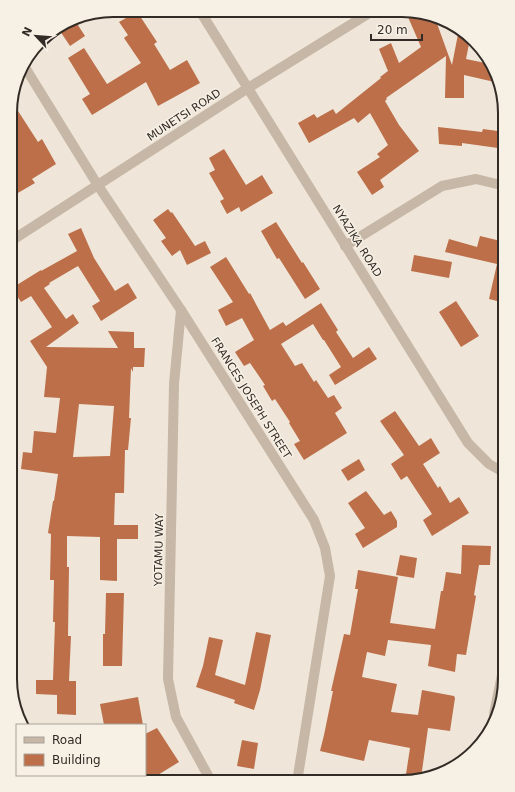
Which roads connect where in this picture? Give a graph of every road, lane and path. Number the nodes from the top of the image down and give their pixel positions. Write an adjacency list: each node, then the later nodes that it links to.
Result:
1 (204, 17): 4 (street, NYAZIKA ROAD)
2 (363, 17): 4 (street, MUNETSI ROAD)
3 (27, 70): 5 (street, FRANCES JOSEPH STREET)
4 (248, 88): 5 (street, MUNETSI ROAD); 8 (street, NYAZIKA ROAD)
5 (98, 184): 7 (street, MUNETSI ROAD); 9 (street, FRANCES JOSEPH STREET)
6 (498, 184): 8 (street)
7 (17, 238)
8 (345, 246): 10 (street, NYAZIKA ROAD)
9 (181, 310): 11 (street, YOTAMU WAY); 12 (street, FRANCES JOSEPH STREET)
10 (498, 469)
11 (207, 775)
12 (298, 775)

